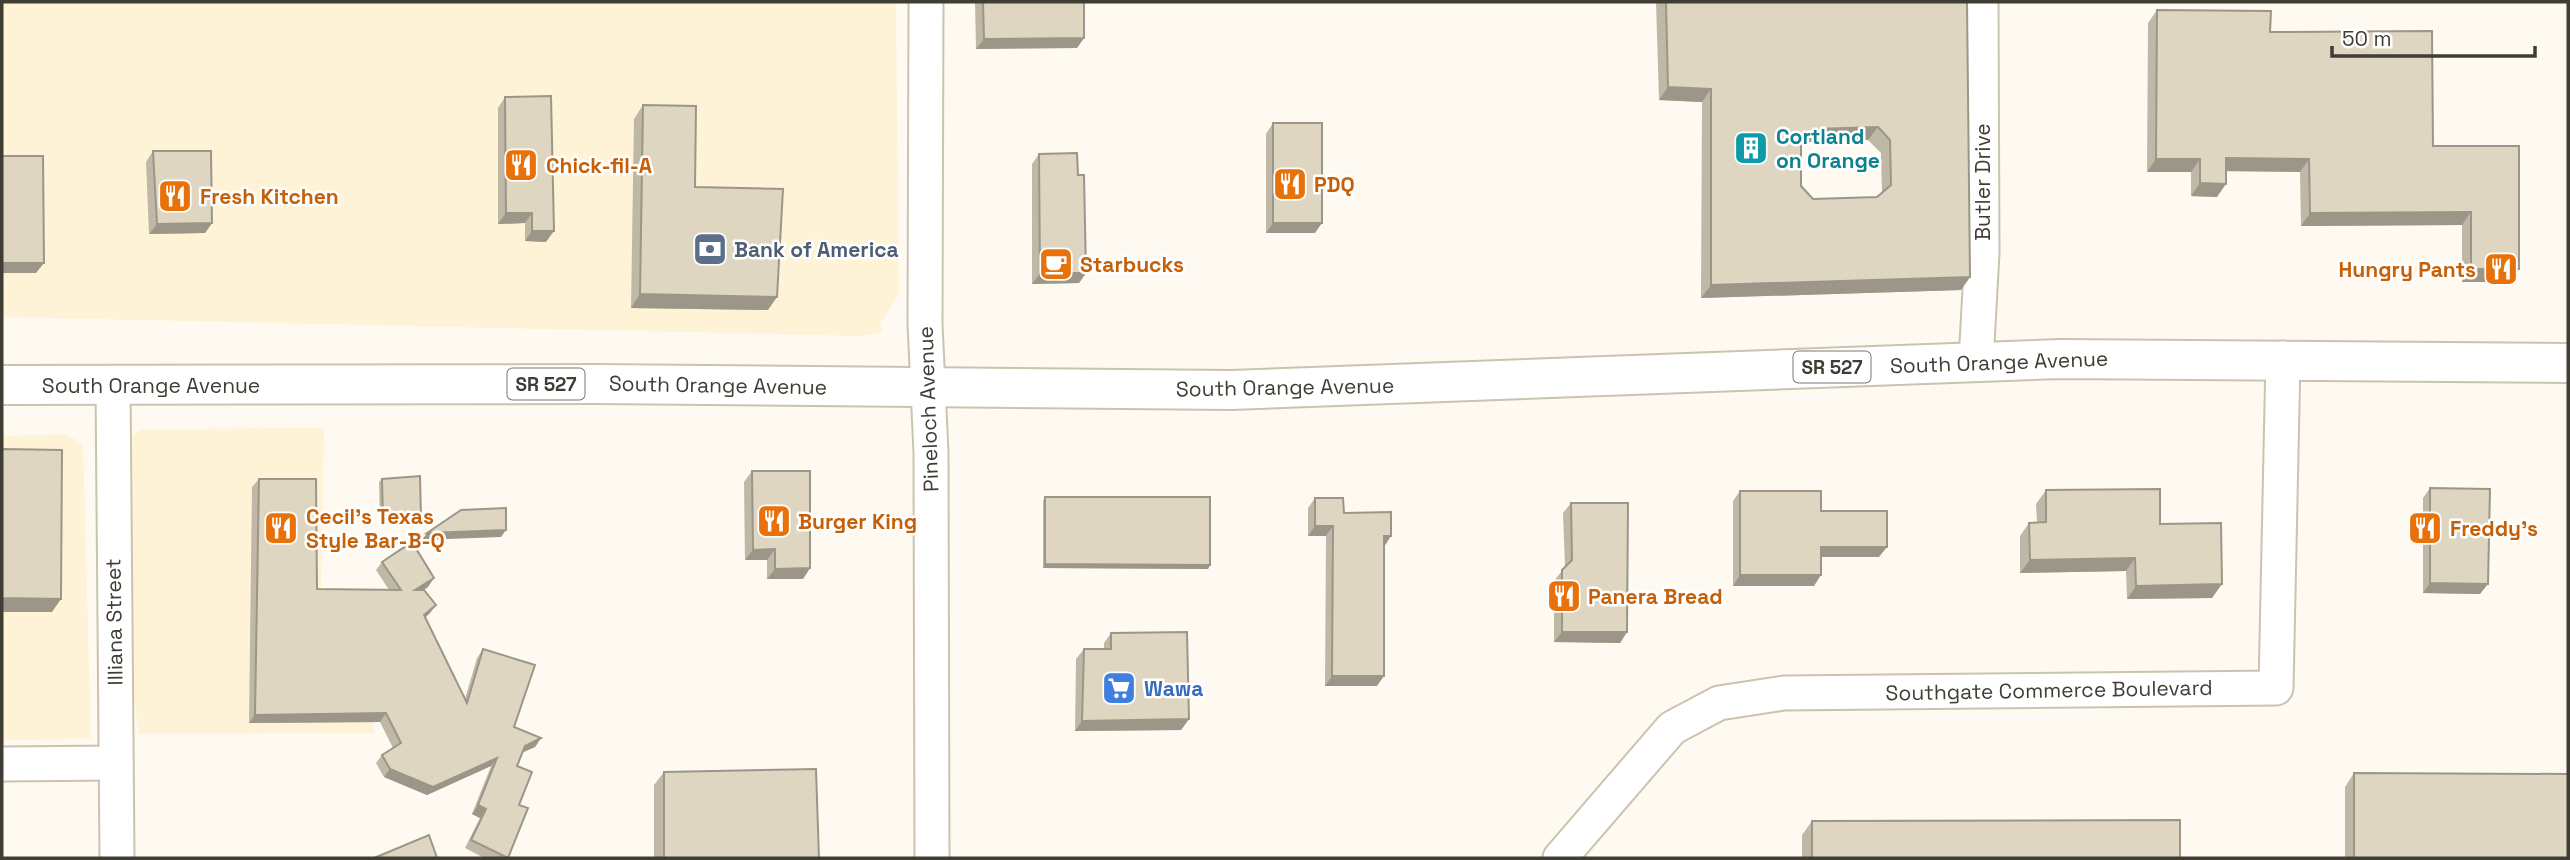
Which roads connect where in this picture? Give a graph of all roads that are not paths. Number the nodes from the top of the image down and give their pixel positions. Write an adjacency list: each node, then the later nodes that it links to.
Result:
1 (926, 2): 8 (street, Pineloch Avenue)
2 (1981, 2): 4 (street, Butler Drive)
3 (2283, 358): 4 (main road, South Orange Avenue / SR 527); 5 (main road, South Orange Avenue / SR 527); 13 (street, Southgate Commerce Boulevard)
4 (1976, 362): 8 (main road, South Orange Avenue / SR 527)
5 (2568, 363)
6 (2, 385): 7 (main road, South Orange Avenue / SR 527)
7 (113, 385): 8 (main road, South Orange Avenue / SR 527); 9 (street, Illiana Street)
8 (927, 388): 12 (street, Pineloch Avenue)
9 (116, 763): 10 (street); 11 (street, Illiana Street)
10 (2, 764)
11 (117, 858)
12 (932, 858)
13 (1560, 858)

